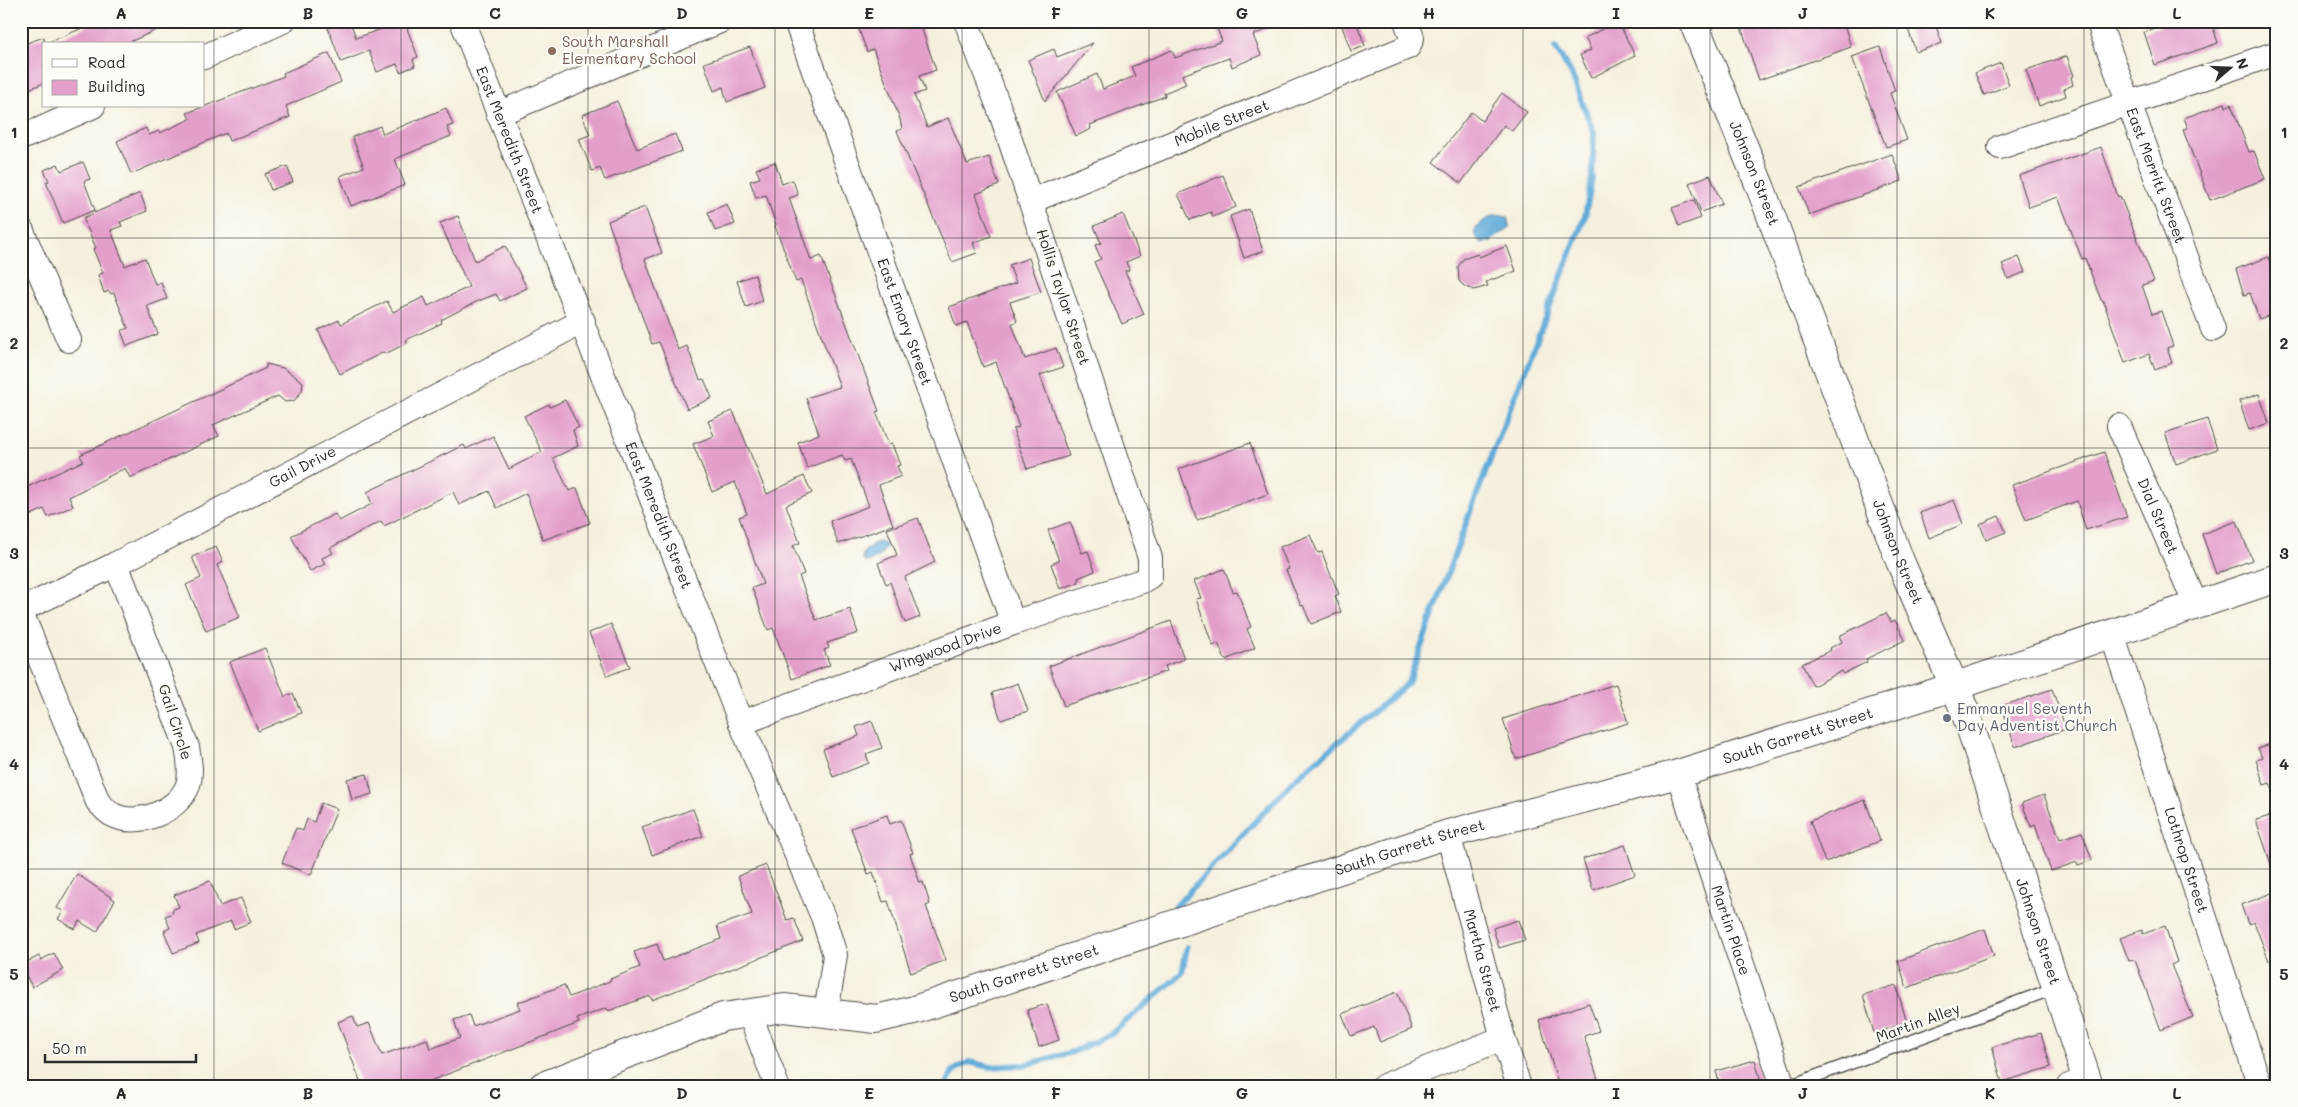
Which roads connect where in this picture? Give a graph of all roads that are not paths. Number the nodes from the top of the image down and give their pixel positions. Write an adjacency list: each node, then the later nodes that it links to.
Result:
1 (283, 21): 10 (street)
2 (462, 21): 13 (street, East Meredith Street)
3 (720, 21): 13 (street)
4 (796, 21): 27 (street, East Emory Street)
5 (966, 21): 16 (street, Hollis Taylor Street)
6 (1693, 21): 29 (street, Johnson Street)
7 (2098, 21): 11 (street, East Merritt Street)
8 (1409, 32): 16 (street, Mobile Street)
9 (2277, 53): 11 (street)
10 (205, 57)
11 (2127, 104): 15 (street); 19 (street, East Merritt Street)
12 (88, 108): 14 (street)
13 (498, 114): 18 (street, East Meredith Street)
14 (21, 138)
15 (2000, 146)
16 (1031, 201): 23 (street, Hollis Taylor Street)
17 (21, 228): 20 (street)
18 (582, 321): 22 (street, Gail Drive); 30 (street, East Meredith Street)
19 (2213, 329)
20 (68, 340)
21 (2119, 426): 25 (street, Dial Street)
22 (116, 564): 26 (street, Gail Drive); 26 (street, Gail Circle)
23 (1150, 576): 27 (street, Wingwood Drive)
24 (2277, 578): 25 (street, South Garrett Street)
25 (2196, 605): 28 (street, South Garrett Street)
26 (21, 611)
27 (1014, 623): 30 (street, Wingwood Drive)
28 (2112, 634): 29 (street, South Garrett Street); 44 (street, Lothrop Street)
29 (1953, 687): 31 (street, South Garrett Street); 33 (street, Johnson Street)
30 (741, 723): 35 (street, East Meredith Street)
31 (1678, 774): 32 (street, South Garrett Street); 42 (street, Martin Place)
32 (1448, 834): 35 (street, South Garrett Street); 36 (street, Martha Street)
33 (2058, 988): 37 (street, Johnson Street); 43 (lane, Martin Alley)
34 (749, 1012): 35 (street, South Garrett Street); 38 (street, South Garrett Street); 39 (street)
35 (826, 1014)
36 (1502, 1038): 40 (street); 41 (street, Martha Street)
37 (2081, 1083)
38 (543, 1086)
39 (777, 1086)
40 (1384, 1086)
41 (1519, 1086)
42 (1783, 1086)
43 (1789, 1086)
44 (2260, 1086)

